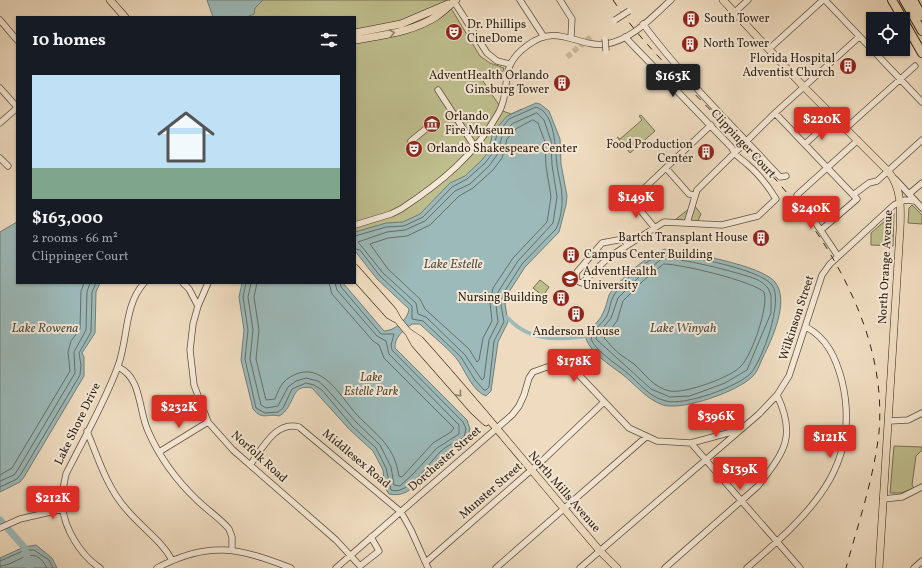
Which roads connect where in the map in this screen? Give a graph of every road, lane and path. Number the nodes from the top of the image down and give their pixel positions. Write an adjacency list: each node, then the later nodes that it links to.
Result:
1 (110, 0): 15 (main road)
2 (520, 0): 23 (street)
3 (560, 0): 24 (street)
4 (723, 0): 13 (main road, North Orange Avenue)
5 (748, 0): 13 (street)
6 (824, 0): 26 (street); 29 (street)
7 (892, 0): 14 (highway)
8 (904, 0): 20 (highway)
9 (913, 0): 16 (highway)
10 (454, 1): 22 (main road); 32 (street)
11 (668, 1): 19 (street)
12 (629, 11): 18 (street, bridge)
13 (735, 12): 29 (main road, North Orange Avenue)
14 (899, 12)
15 (124, 16)
16 (922, 16)
17 (0, 20): 27 (street)
18 (615, 20)
19 (643, 24): 25 (street); 47 (street)
20 (922, 31)
21 (910, 32): 31 (highway)
22 (356, 37)
23 (544, 37): 24 (street); 32 (street)
24 (571, 37): 25 (street)
25 (626, 37): 44 (street, Clippinger Court)
26 (859, 37): 34 (street); 35 (street)
27 (16, 39)
28 (605, 39): 30 (street, bridge)
29 (769, 48): 35 (main road, North Orange Avenue)
30 (606, 51)
31 (922, 53)
32 (510, 64): 52 (street)
33 (914, 66): 34 (street)
34 (900, 80): 38 (street); 46 (street)
35 (804, 86): 41 (street); 46 (main road, North Orange Avenue)
36 (0, 88): 39 (street)
37 (438, 90): 52 (street)
38 (922, 102)
39 (16, 106)
40 (16, 108): 42 (street)
41 (775, 112): 47 (street); 51 (street)
42 (0, 123)
43 (827, 124): 51 (street)
44 (711, 125): 53 (street, Clippinger Court); 56 (street)
45 (427, 128): 50 (street)
46 (846, 128): 48 (main road, North Orange Avenue)
47 (746, 140): 53 (street); 59 (street)
48 (858, 140): 57 (street); 58 (main road, North Orange Avenue)
49 (922, 140): 58 (street)
50 (411, 141)
51 (805, 144): 57 (street)
52 (475, 147): 68 (street)
53 (734, 152): 62 (street); 67 (street, Clippinger Court)
54 (0, 158): 55 (street)
55 (8, 166)
56 (668, 166): 62 (street); 69 (street)
57 (828, 168): 63 (street); 70 (street)
58 (890, 174): 61 (street); 63 (street); 65 (main road, North Orange Avenue)
59 (786, 176)
60 (922, 182): 61 (street)
61 (909, 194): 64 (street)
62 (694, 195): 67 (street)
63 (855, 197): 70 (street)
64 (915, 201): 65 (street); 66 (street)
65 (900, 202): 72 (street, Wilkinson Street); 86 (main road, North Orange Avenue)
66 (922, 208)
67 (687, 223): 69 (street)
68 (356, 225)
69 (654, 227): 71 (street)
70 (821, 230): 72 (street)
71 (628, 244): 71 (street)
72 (838, 256): 80 (street, Wilkinson Street)
73 (356, 269): 79 (main road, North Mills Avenue)
74 (356, 278): 79 (main road, North Mills Avenue)
75 (143, 284): 81 (street, Lake Shore Drive)
76 (185, 284): 78 (street)
77 (208, 284): 78 (street, Norfolk Road)
78 (198, 306): 87 (street, Norfolk Road)
79 (398, 320): 88 (main road, North Mills Avenue)
80 (806, 327): 83 (street, Wilkinson Street); 105 (street)
81 (118, 367): 90 (street, Lake Shore Drive); 93 (street)
82 (558, 368): 84 (street, Wilkinson Street); 88 (street, Dorchester Street)
83 (777, 395): 89 (street, Wilkinson Street); 99 (street)
84 (604, 402): 91 (street, Wilkinson Street); 96 (street, Munster Street)
85 (922, 413): 86 (street)
86 (888, 421): 98 (main road, North Orange Avenue)
87 (208, 422): 93 (street); 95 (street, Norfolk Road)
88 (495, 430): 96 (main road, North Mills Avenue); 102 (street, Dorchester Street)
89 (739, 430): 92 (street, Wilkinson Street); 94 (street, Wilkinson Street)
90 (87, 431): 100 (street, Lake Shore Drive); 109 (street)
91 (646, 437): 92 (street, Wilkinson Street); 101 (street)
92 (691, 443): 94 (street)
93 (159, 452): 106 (street)
94 (706, 460): 99 (street); 107 (street, Wilkinson Street)
95 (250, 465): 102 (street, Middlesex Road); 108 (street, Norfolk Road)
96 (531, 471): 101 (main road, North Mills Avenue); 111 (street, Munster Street)
97 (922, 487): 98 (street)
98 (883, 499): 124 (main road, North Orange Avenue)
99 (742, 501): 105 (street); 121 (street)
100 (63, 509): 103 (street); 112 (street, Lake Shore Drive)
101 (564, 509): 107 (main road, North Mills Avenue); 118 (street)
102 (401, 512): 104 (street, Dorchester Street); 111 (street, Middlesex Road)
103 (3, 526)
104 (371, 538): 108 (street, Dorchester Street); 108 (street)
105 (777, 542): 122 (street); 123 (street)
106 (232, 549): 109 (street); 114 (street)
107 (600, 551): 119 (street, Wilkinson Street); 120 (main road, North Mills Avenue)
108 (350, 556): 115 (street, Dorchester Street)
109 (172, 560): 113 (street)
110 (922, 561): 125 (street)
111 (426, 562): 116 (street, Middlesex Road); 117 (street)
112 (100, 568)
113 (157, 568)
114 (291, 568)
115 (336, 568)
116 (428, 568)
117 (431, 568)
118 (496, 568)
119 (580, 568)
120 (617, 568)
121 (665, 568)
122 (747, 568)
123 (800, 568)
124 (879, 568)
125 (914, 568)

